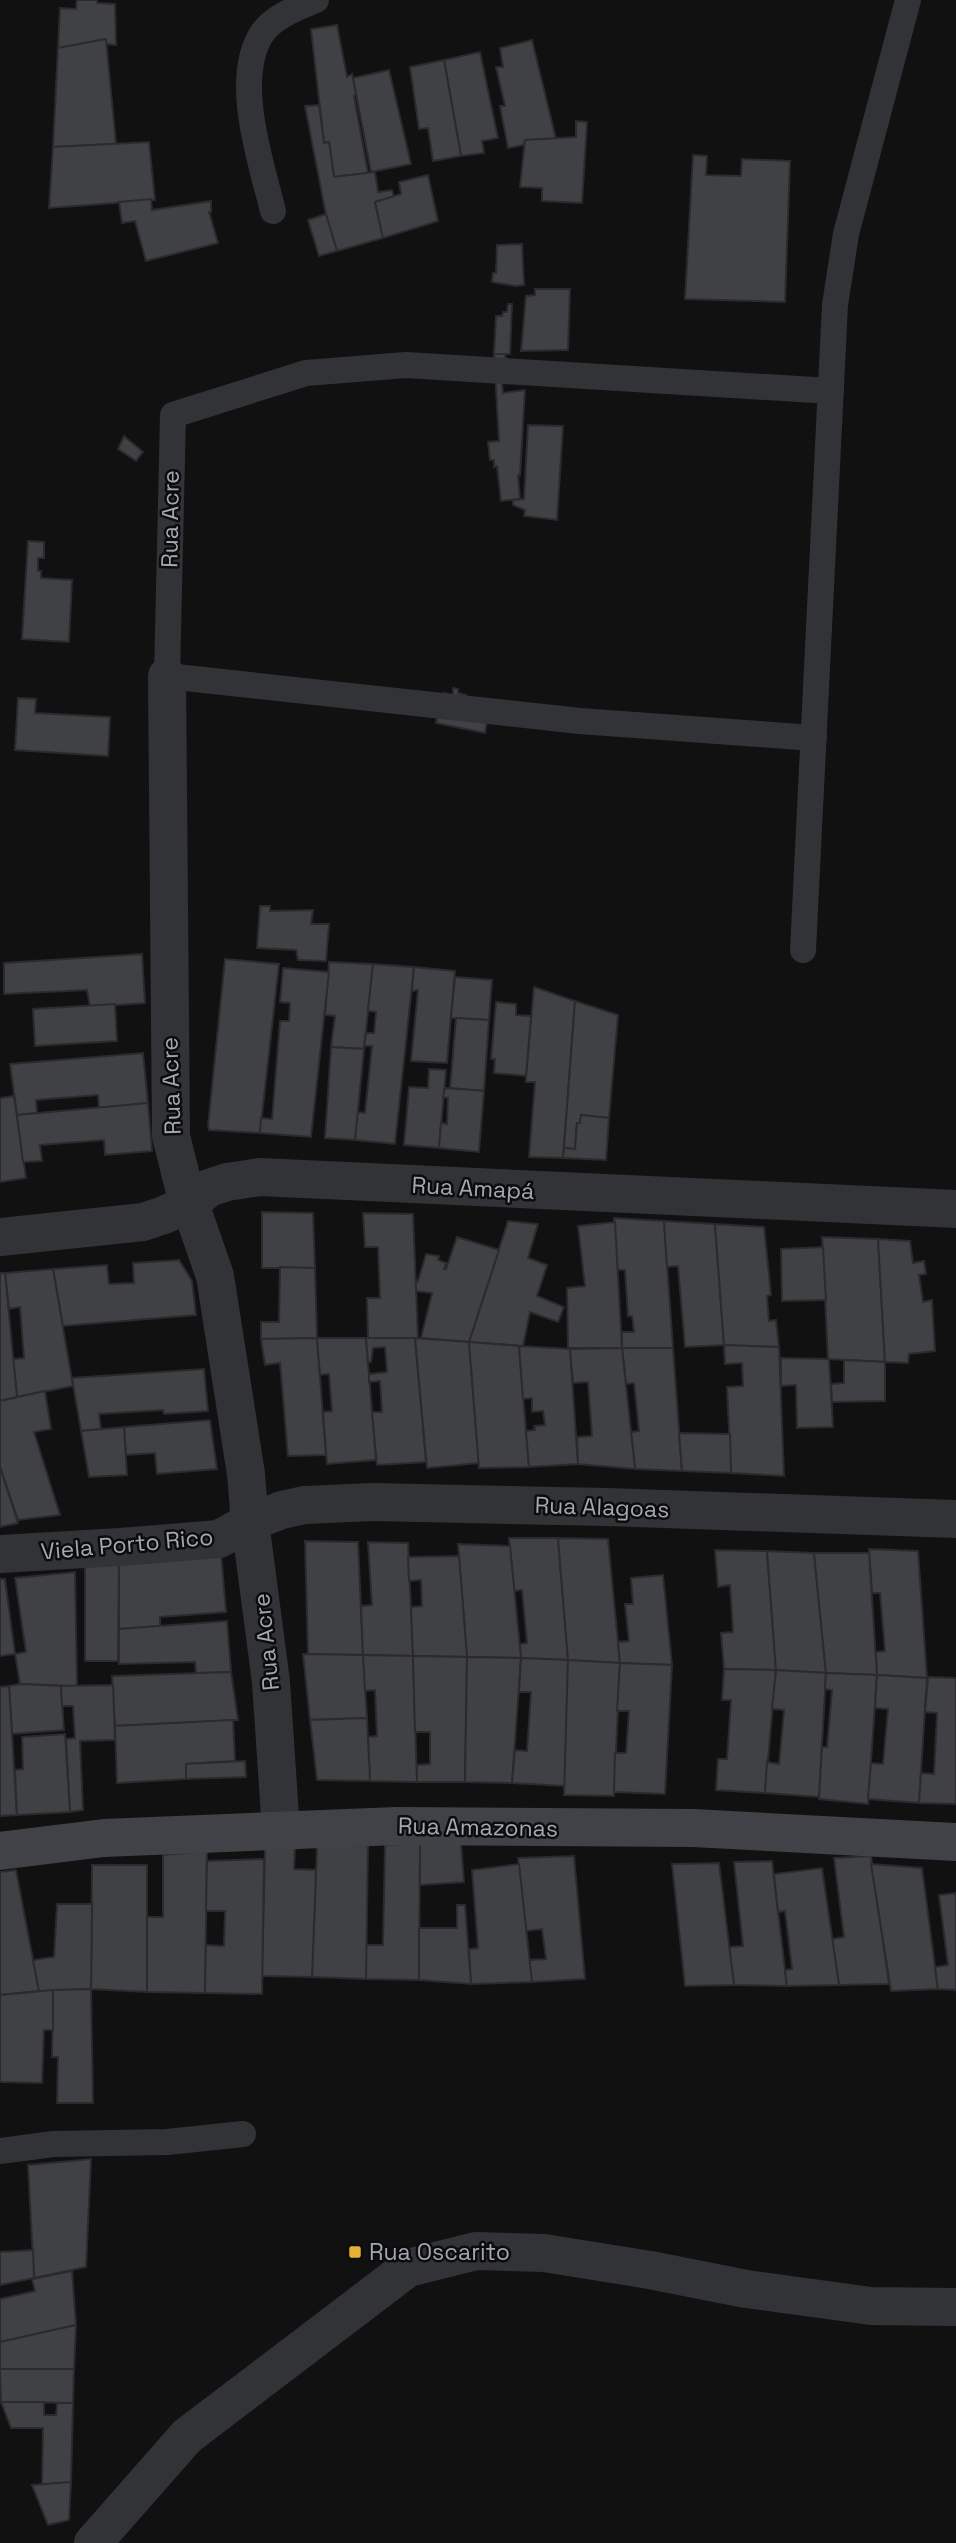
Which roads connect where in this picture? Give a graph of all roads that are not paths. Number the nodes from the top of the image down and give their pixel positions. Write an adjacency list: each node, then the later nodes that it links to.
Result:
1 (316, 0): 3 (lane)
2 (908, 0): 4 (lane)
3 (273, 211)
4 (831, 391): 5 (lane, Rua Acre); 6 (lane)
5 (167, 676): 6 (lane); 8 (street, Rua Acre)
6 (814, 738): 7 (lane)
7 (803, 950)
8 (190, 1203): 9 (street, Rua Amapá); 10 (street, Rua Amapá); 12 (street, Rua Acre)
9 (956, 1209)
10 (0, 1237)
11 (956, 1519): 12 (street, Rua Alagoas)
12 (250, 1522): 13 (street, Viela Porto Rico); 14 (street, Rua Acre)
13 (0, 1554)
14 (281, 1830): 15 (street, Rua Amazonas); 16 (street, Rua Amazonas)
15 (956, 1842)
16 (0, 1851)
17 (243, 2134): 18 (lane)
18 (0, 2151)
19 (956, 2307): 20 (street)
20 (93, 2543)

